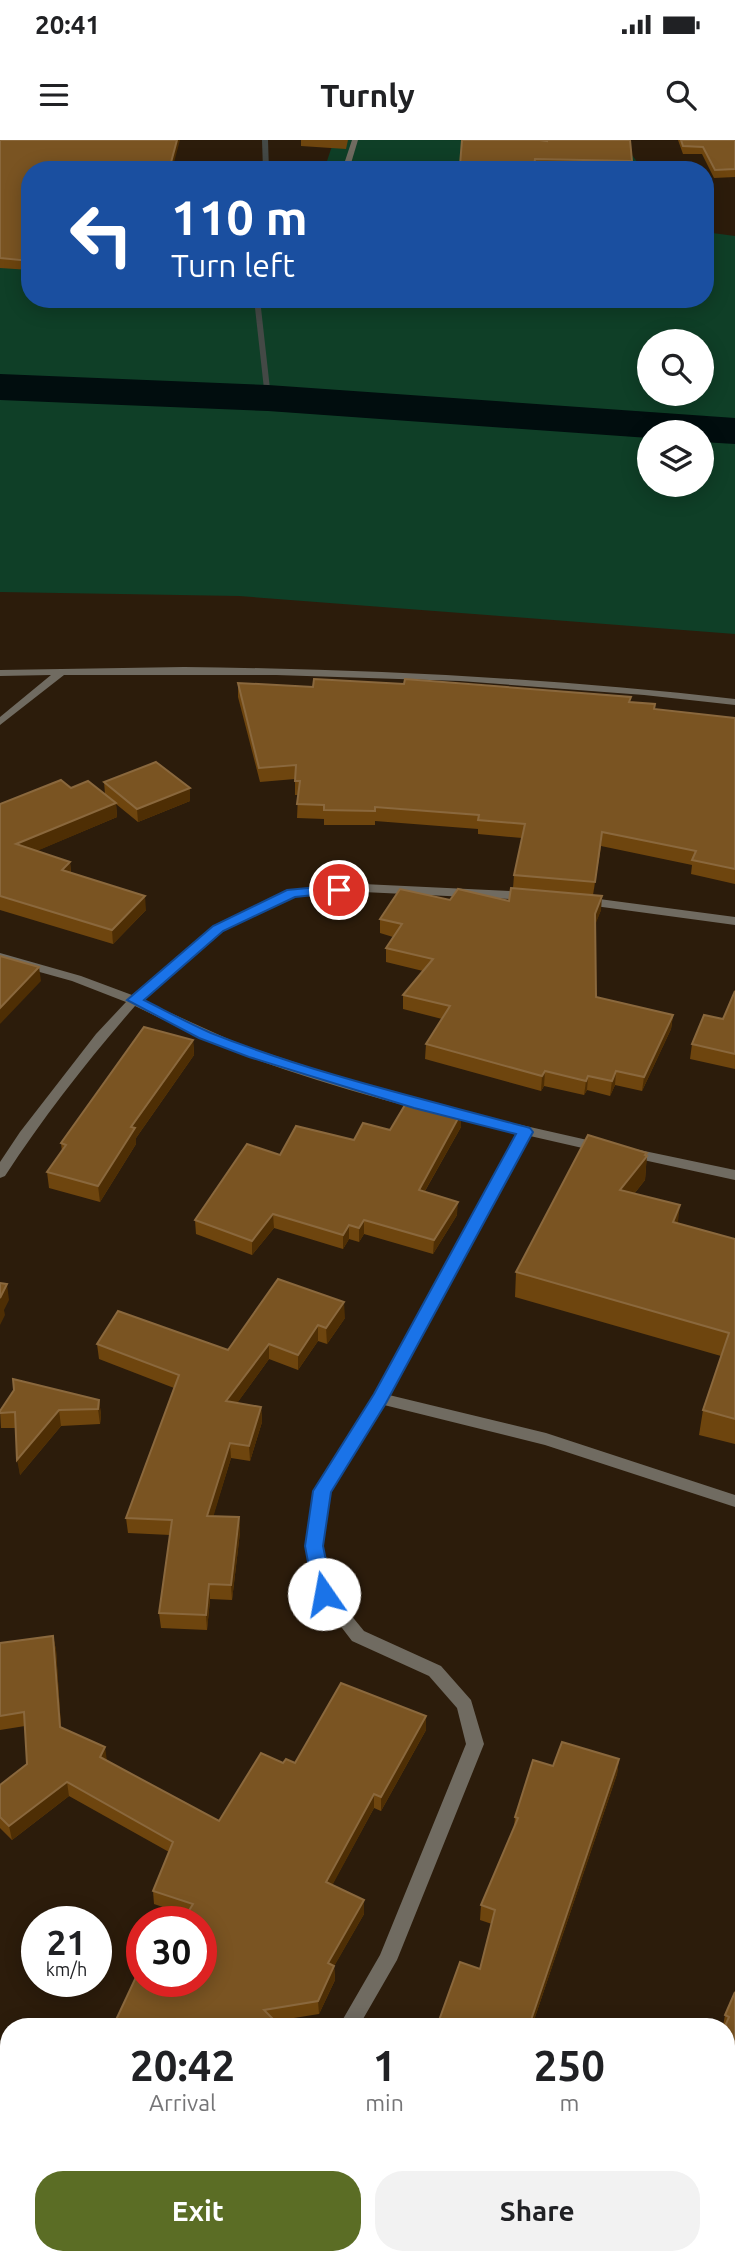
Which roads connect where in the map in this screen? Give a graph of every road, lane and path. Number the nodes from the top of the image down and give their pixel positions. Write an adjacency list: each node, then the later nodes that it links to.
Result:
1 (355, 140): 2 (street)
2 (348, 161)
3 (61, 672): 4 (street); 5 (street); 6 (street)
4 (0, 673)
5 (735, 702)
6 (0, 722)
7 (547, 897): 11 (street)
8 (572, 899): 9 (street)
9 (735, 921)
10 (0, 957): 11 (street)
11 (134, 1000): 12 (street); 13 (street)
12 (525, 1132): 14 (street); 15 (street)
13 (0, 1173)
14 (735, 1175)
15 (380, 1398): 16 (street); 17 (street)
16 (735, 1501)
17 (354, 2018)

